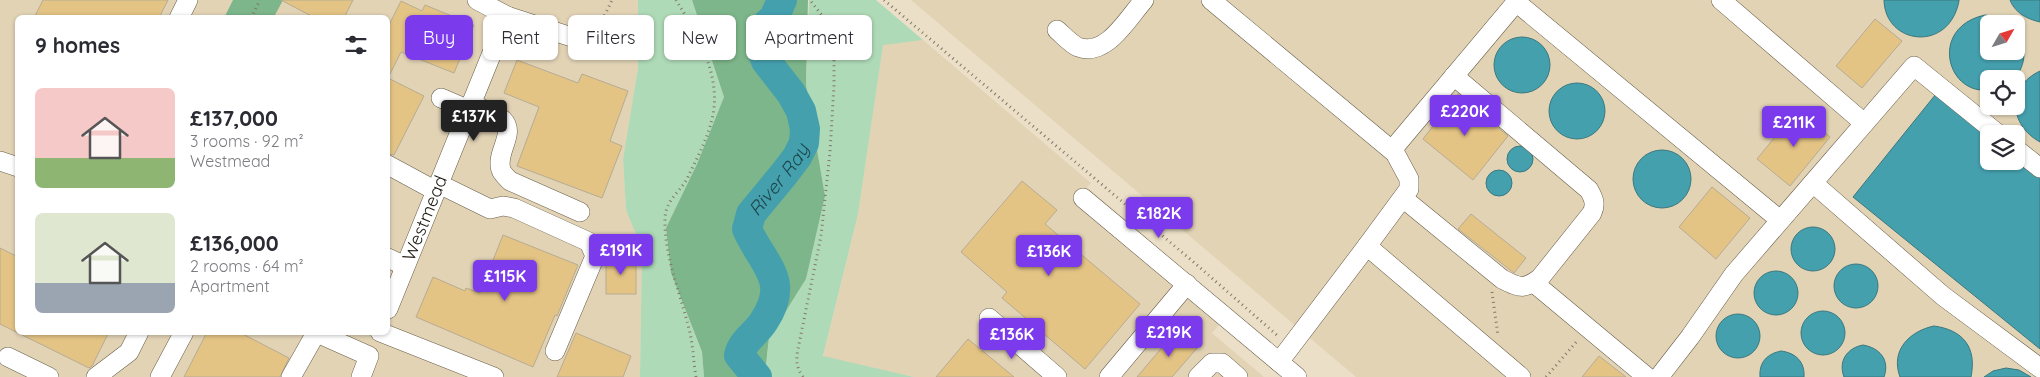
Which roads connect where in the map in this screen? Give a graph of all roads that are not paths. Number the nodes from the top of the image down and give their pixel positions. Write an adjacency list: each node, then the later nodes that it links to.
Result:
1 (188, 0): 7 (street)
2 (477, 0): 8 (street)
3 (1144, 0): 9 (street)
4 (1212, 0): 16 (street)
5 (1721, 0): 14 (street)
6 (1517, 1): 11 (street); 27 (street)
7 (180, 15)
8 (505, 15)
9 (1057, 30)
10 (489, 60): 13 (street, Westmead)
11 (1454, 76): 16 (street); 31 (street)
12 (440, 98): 13 (street)
13 (470, 107): 23 (street, Westmead); 26 (street)
14 (1864, 124): 15 (street); 22 (street)
15 (1987, 125)
16 (1392, 150): 25 (street)
17 (2025, 156): 21 (street)
18 (0, 161): 19 (street)
19 (15, 166)
20 (390, 166): 23 (street)
21 (2040, 168)
22 (1813, 183): 27 (street); 44 (street)
23 (437, 187): 30 (street, Westmead); 41 (street)
24 (1083, 198): 32 (street)
25 (1404, 199): 28 (street); 31 (street)
26 (580, 212)
27 (1780, 220): 58 (street)
28 (1366, 246): 45 (street); 56 (street)
29 (390, 259): 30 (street)
30 (405, 266): 33 (street, Westmead)
31 (1534, 283): 57 (street)
32 (1187, 284): 45 (street); 53 (street)
33 (390, 304)
34 (989, 318): 52 (street)
35 (138, 335): 47 (street)
36 (182, 335): 48 (street)
37 (315, 335): 49 (street)
38 (321, 335): 42 (street)
39 (378, 335): 42 (street)
40 (387, 335): 51 (street)
41 (555, 350)
42 (368, 356): 50 (street)
43 (8, 357): 46 (street)
44 (2040, 368)
45 (1285, 371)
46 (49, 377)
47 (96, 377)
48 (160, 377)
49 (291, 377)
50 (361, 377)
51 (494, 377)
52 (1057, 377)
53 (1109, 377)
54 (1198, 377): 55 (street)
55 (1238, 377)
56 (1521, 377)
57 (1648, 377)
58 (1659, 377)

